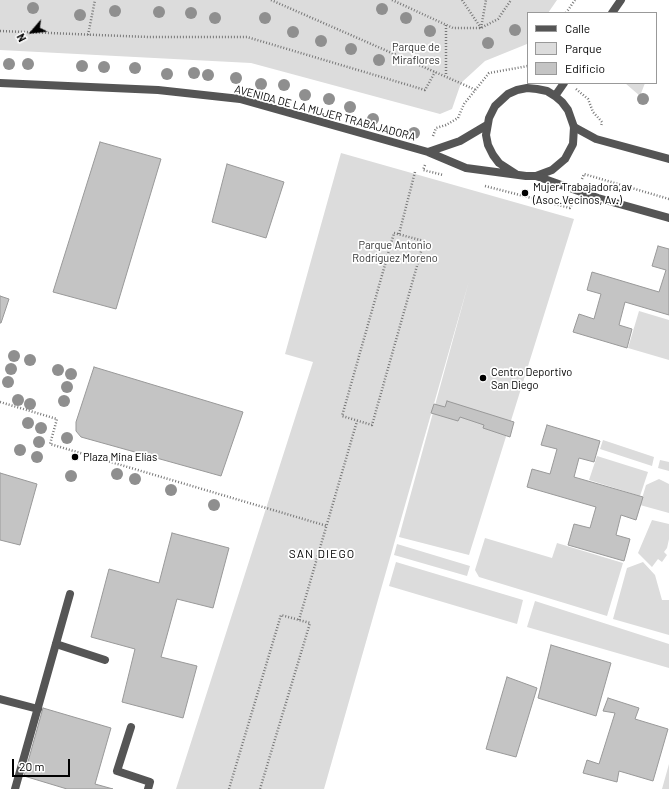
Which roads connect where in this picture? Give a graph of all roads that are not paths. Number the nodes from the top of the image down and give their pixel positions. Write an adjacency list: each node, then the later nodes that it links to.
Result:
1 (621, 0): 2 (street)
2 (613, 12)
3 (0, 83): 8 (street, AVENIDA DE LA MUJER TRABAJADORA)
4 (563, 84): 5 (street)
5 (556, 96): 6 (street); 7 (street)
6 (487, 125): 8 (street); 10 (street)
7 (574, 127): 9 (street); 11 (street)
8 (428, 152): 10 (street, AVENIDA DE LA MUJER TRABAJADORA)
9 (669, 159)
10 (516, 174): 11 (street)
11 (536, 176): 12 (street)
12 (669, 218)
13 (70, 594): 14 (street)
14 (56, 644): 15 (street); 17 (street)
15 (105, 660)
16 (0, 699): 17 (street)
17 (38, 709): 19 (street)
18 (131, 727): 20 (street)
19 (15, 789)
20 (148, 789)

